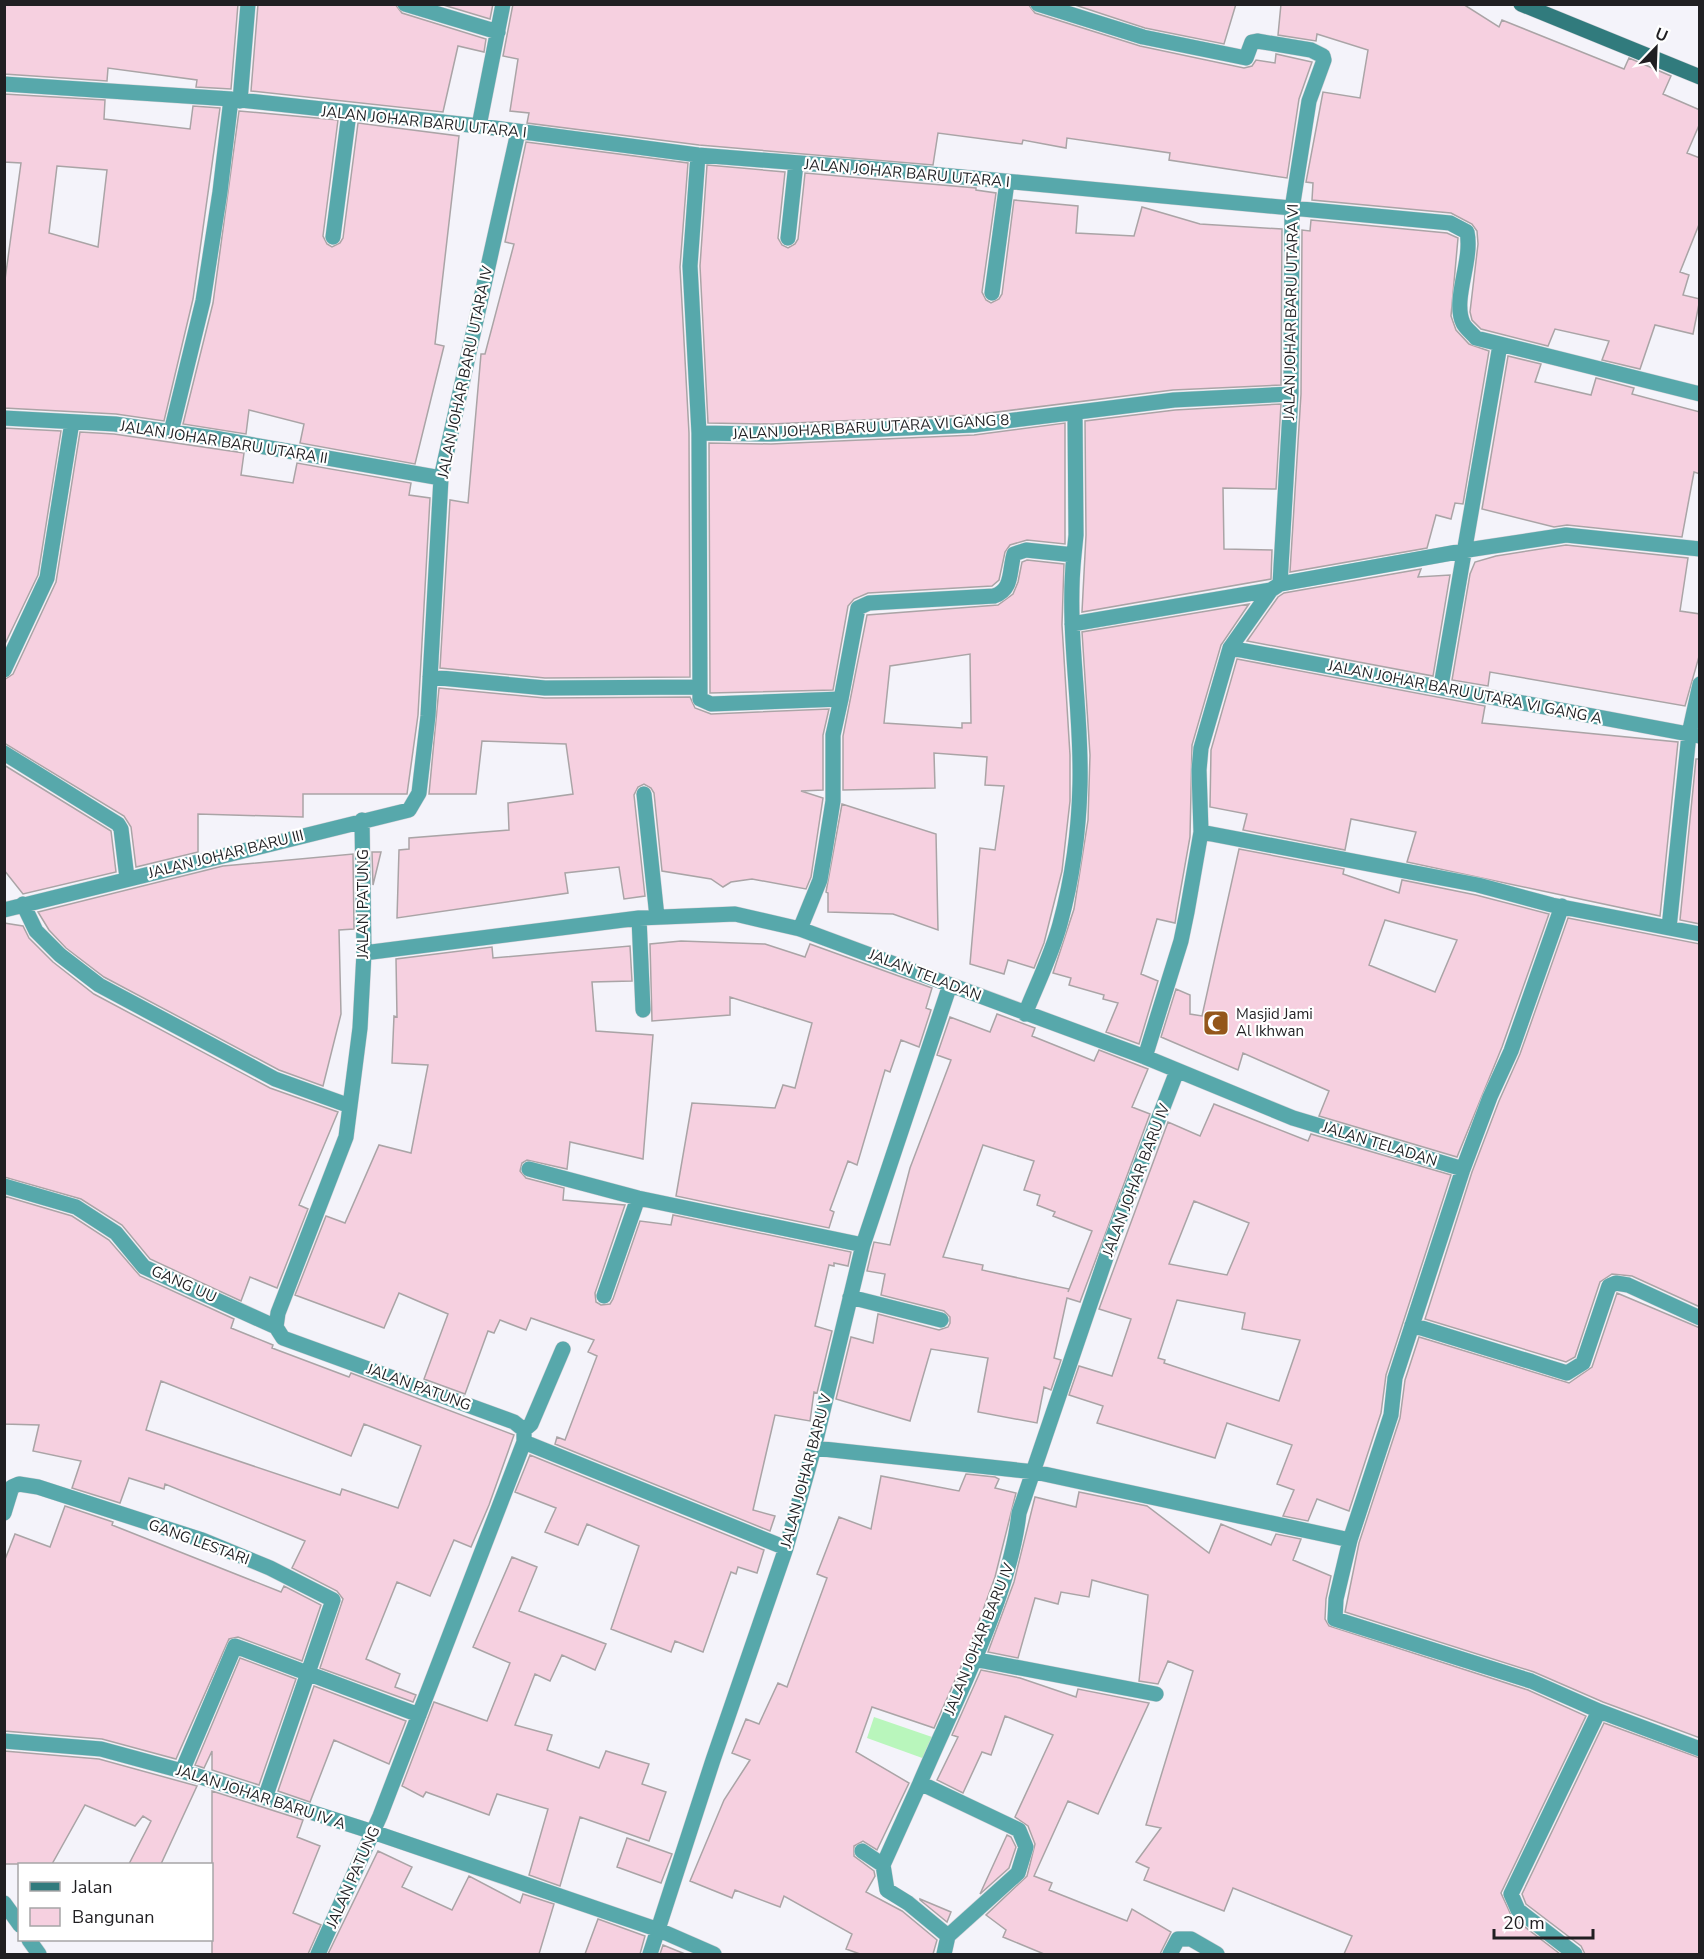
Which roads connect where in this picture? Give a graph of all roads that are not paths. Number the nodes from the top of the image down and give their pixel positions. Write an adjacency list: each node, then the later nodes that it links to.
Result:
1 (248, 4): 9 (street)
2 (405, 4): 6 (street)
3 (503, 4): 6 (street)
4 (1038, 4): 16 (street, JALAN JOHAR BARU UTARA VI)
5 (1521, 4): 7 (street)
6 (498, 32): 11 (street)
7 (1700, 77)
8 (4, 84): 9 (street, JALAN JOHAR BARU UTARA I)
9 (235, 100): 10 (street, JALAN JOHAR BARU UTARA I); 26 (street)
10 (349, 113): 11 (street, JALAN JOHAR BARU UTARA I); 17 (street)
11 (479, 126): 12 (street, JALAN JOHAR BARU UTARA I)
12 (518, 132): 13 (street, JALAN JOHAR BARU UTARA I); 28 (street, JALAN JOHAR BARU UTARA IV)
13 (698, 155): 14 (street, JALAN JOHAR BARU UTARA I); 27 (street)
14 (796, 163): 15 (street, JALAN JOHAR BARU UTARA I); 18 (street)
15 (1007, 182): 16 (street, JALAN JOHAR BARU UTARA I); 19 (street)
16 (1292, 209): 20 (street, JALAN JOHAR BARU UTARA I); 21 (street, JALAN JOHAR BARU UTARA VI)
17 (333, 237)
18 (788, 238)
19 (992, 292)
20 (1500, 345): 22 (street, JALAN JOHAR BARU UTARA I); 30 (street)
21 (1291, 394): 23 (street, JALAN JOHAR BARU UTARA VI GANG 8); 32 (street, JALAN JOHAR BARU UTARA VI)
22 (1700, 394)
23 (1075, 413): 27 (street, JALAN JOHAR BARU UTARA VI GANG 8); 31 (street)
24 (4, 418): 25 (street, JALAN JOHAR BARU UTARA II)
25 (72, 422): 26 (street, JALAN JOHAR BARU UTARA II); 35 (street)
26 (171, 432): 28 (street, JALAN JOHAR BARU UTARA II)
27 (699, 433): 39 (street)
28 (441, 478): 36 (street, JALAN JOHAR BARU UTARA IV)
29 (1700, 549): 30 (street)
30 (1464, 550): 32 (street); 38 (street)
31 (1074, 555): 33 (street); 40 (street)
32 (1275, 587): 33 (street); 34 (street)
33 (1072, 624): 59 (street)
34 (1230, 648): 38 (street, JALAN JOHAR BARU UTARA VI GANG A); 46 (street)
35 (4, 670)
36 (430, 677): 39 (street); 43 (street, JALAN JOHAR BARU UTARA IV)
37 (1700, 684): 41 (street)
38 (1441, 686): 41 (street, JALAN JOHAR BARU UTARA VI GANG A)
39 (699, 687): 40 (street)
40 (841, 699): 54 (street)
41 (1694, 735): 53 (street)
42 (4, 753): 47 (street)
43 (419, 793): 45 (street, JALAN JOHAR BARU III)
44 (644, 794): 51 (street)
45 (362, 820): 47 (street, JALAN JOHAR BARU III); 56 (street, JALAN PATUNG)
46 (1201, 832): 49 (street); 60 (street)
47 (127, 878): 48 (street, JALAN JOHAR BARU III)
48 (23, 904): 50 (street, JALAN JOHAR BARU III); 62 (street)
49 (1562, 906): 53 (street); 64 (street)
50 (4, 910)
51 (657, 917): 52 (street, JALAN TELADAN); 54 (street, JALAN TELADAN)
52 (639, 918): 56 (street, JALAN TELADAN); 58 (street)
53 (1669, 928): 55 (street)
54 (800, 929): 57 (street, JALAN TELADAN)
55 (1700, 934)
56 (364, 953): 62 (street, JALAN PATUNG)
57 (950, 985): 59 (street, JALAN TELADAN); 67 (street, JALAN JOHAR BARU V)
58 (643, 1010)
59 (1025, 1014): 60 (street, JALAN TELADAN)
60 (1145, 1057): 61 (street, JALAN TELADAN)
61 (1177, 1071): 64 (street, JALAN TELADAN); 77 (street, JALAN JOHAR BARU IV)
62 (350, 1106): 73 (street, JALAN PATUNG)
63 (529, 1169): 66 (street)
64 (1463, 1169): 72 (street)
65 (4, 1186): 73 (street, GANG UU)
66 (638, 1198): 67 (street); 68 (street)
67 (863, 1245): 69 (street, JALAN JOHAR BARU V)
68 (604, 1296)
69 (850, 1297): 71 (street); 76 (street, JALAN JOHAR BARU V)
70 (1700, 1318): 72 (street)
71 (941, 1320)
72 (1412, 1324): 79 (street)
73 (276, 1327): 75 (street, JALAN PATUNG)
74 (563, 1348): 75 (street)
75 (524, 1436): 80 (street); 85 (street, JALAN PATUNG)
76 (814, 1448): 77 (street); 80 (street, JALAN JOHAR BARU V)
77 (1035, 1472): 79 (street); 81 (street, JALAN JOHAR BARU IV)
78 (4, 1513): 82 (street, GANG LESTARI)
79 (1350, 1540): 84 (street)
80 (786, 1548): 96 (street, JALAN JOHAR BARU V)
81 (973, 1659): 83 (street); 89 (street, JALAN JOHAR BARU IV)
82 (309, 1674): 85 (street); 88 (street); 90 (street, GANG LESTARI)
83 (1156, 1694)
84 (1599, 1711): 87 (street); 106 (street)
85 (419, 1715): 91 (street, JALAN PATUNG)
86 (4, 1741): 88 (street, JALAN JOHAR BARU IV A)
87 (1700, 1749)
88 (182, 1771): 90 (street, JALAN JOHAR BARU IV A)
89 (920, 1783): 93 (street, JALAN JOHAR BARU IV); 97 (street)
90 (265, 1798): 91 (street, JALAN JOHAR BARU IV A)
91 (373, 1832): 96 (street, JALAN JOHAR BARU IV A); 100 (street, JALAN PATUNG)
92 (862, 1851): 93 (street)
93 (883, 1865): 97 (street)
94 (4, 1903): 95 (street)
95 (18, 1922)
96 (659, 1930): 101 (street, JALAN JOHAR BARU V); 102 (street, JALAN JOHAR BARU IV A)
97 (948, 1936): 103 (street)
98 (30, 1941): 99 (street)
99 (39, 1954)
100 (318, 1954)
101 (650, 1954)
102 (714, 1954)
103 (944, 1954)
104 (1170, 1954): 105 (street)
105 (1217, 1954)
106 (1575, 1954)

